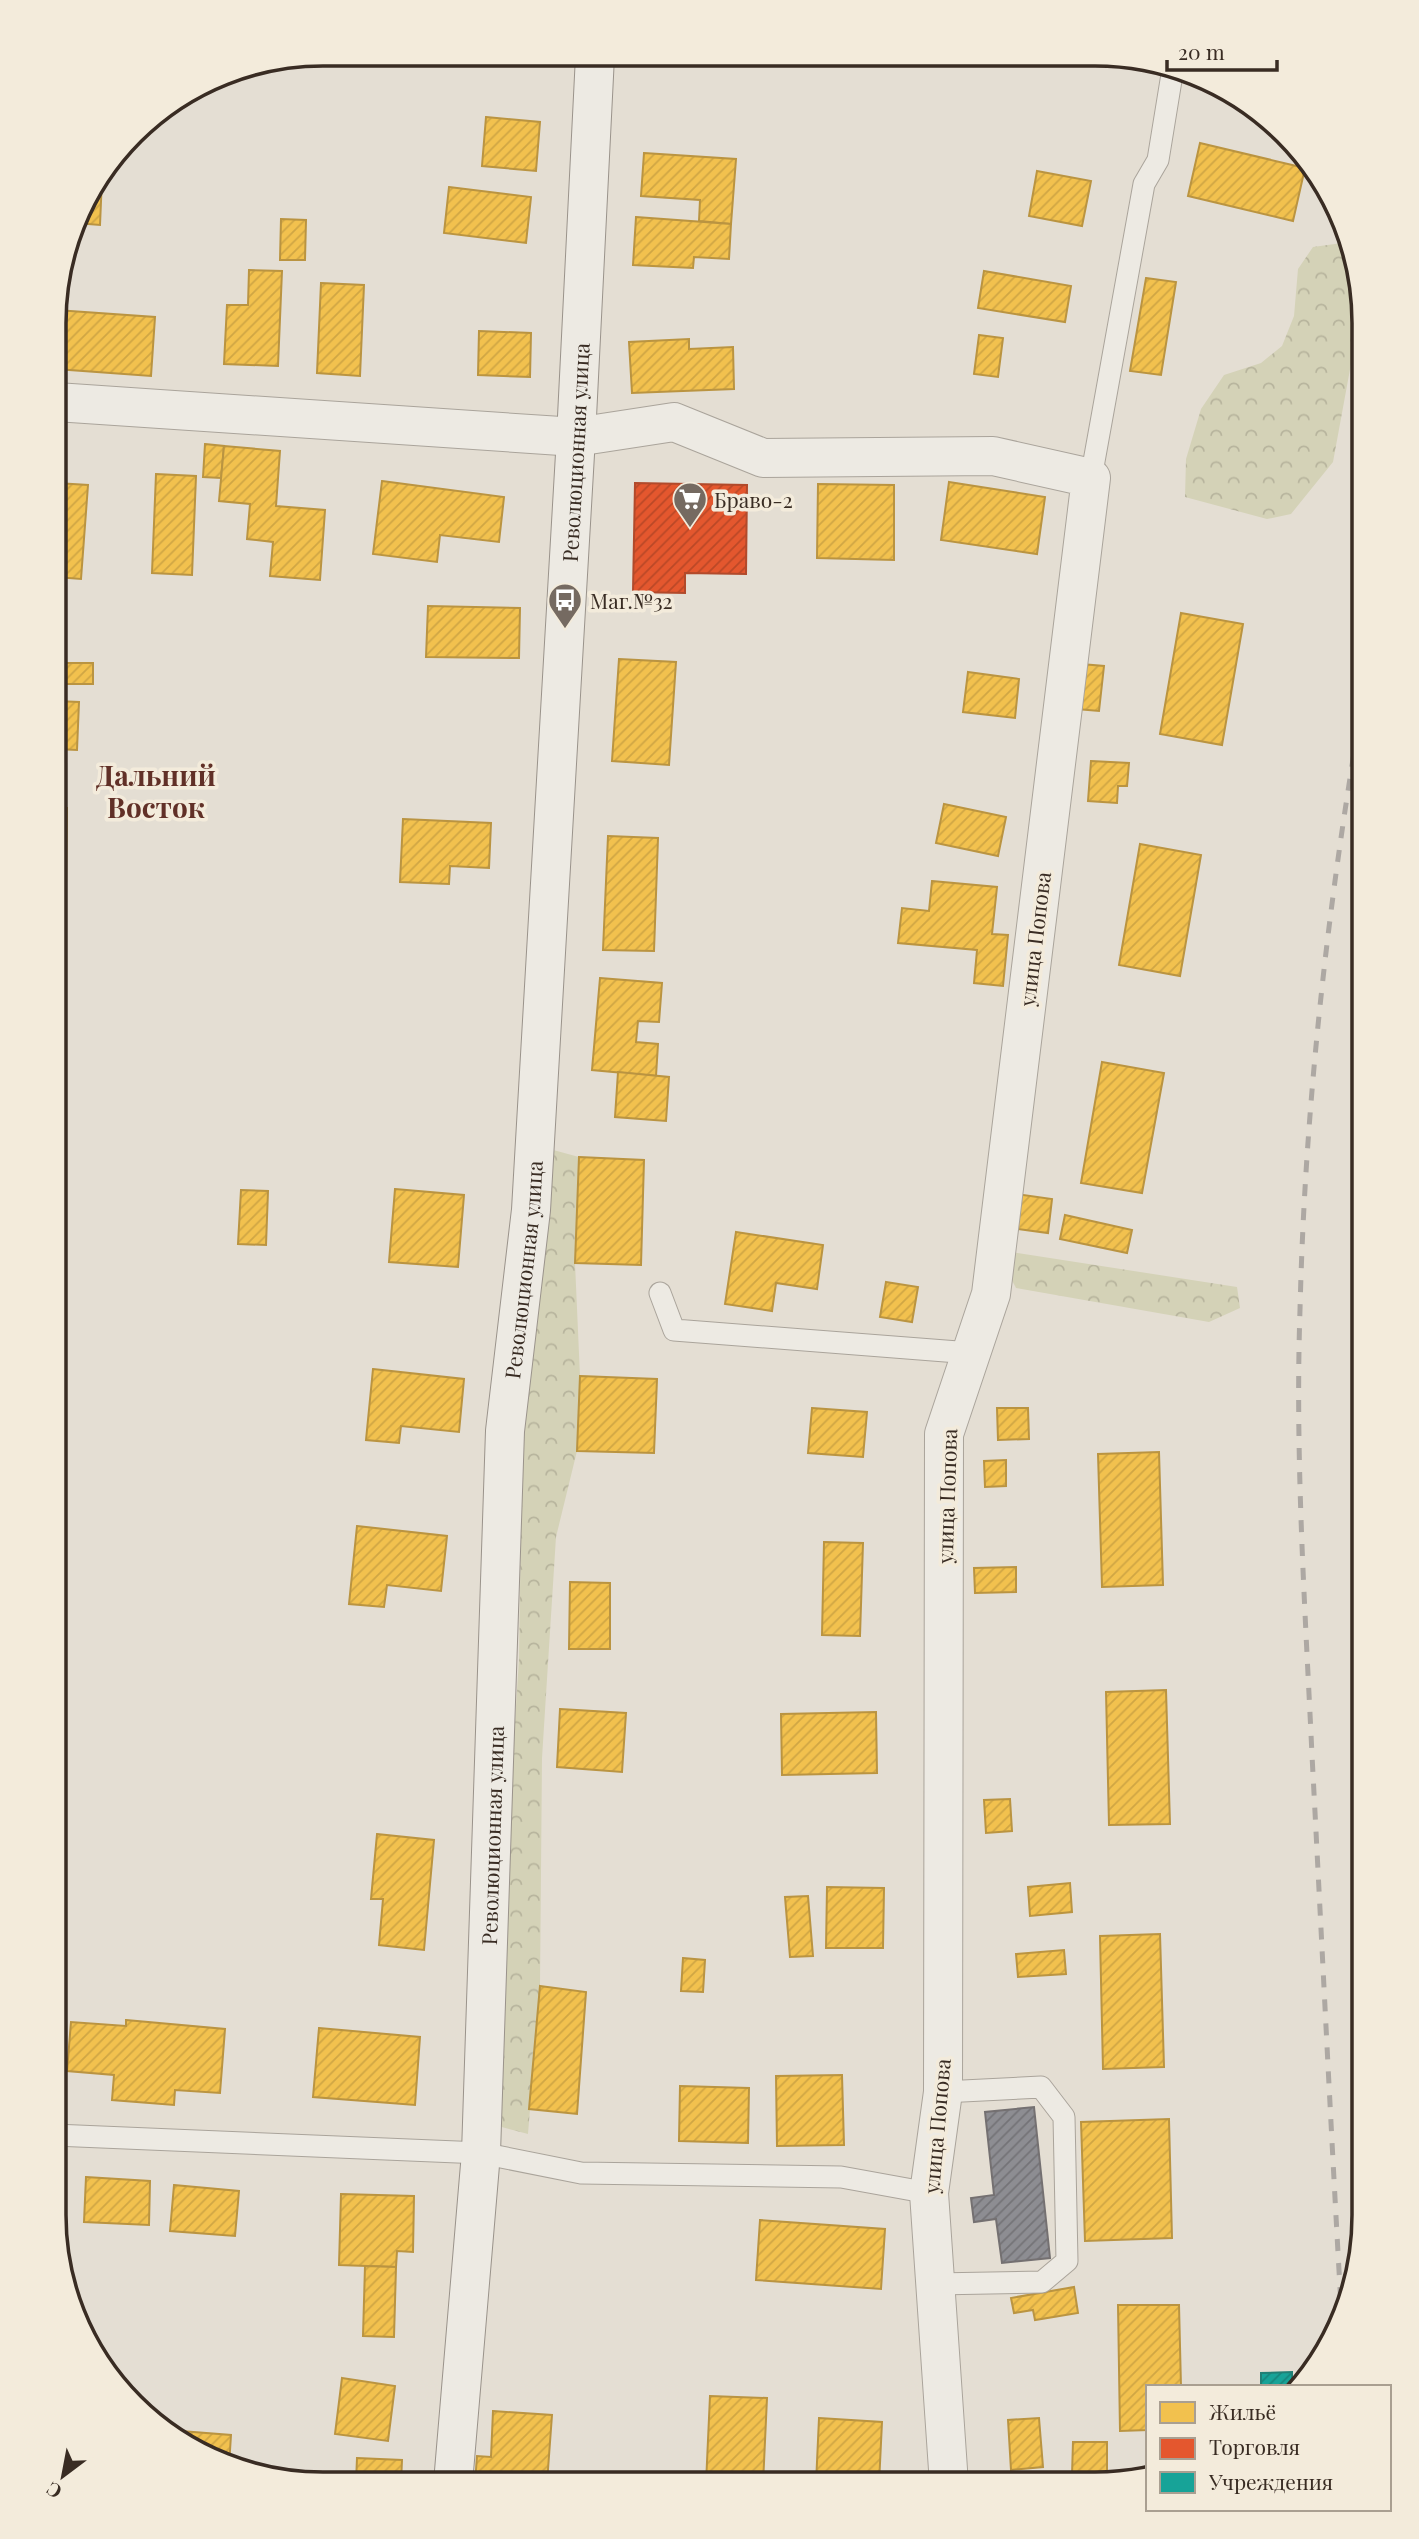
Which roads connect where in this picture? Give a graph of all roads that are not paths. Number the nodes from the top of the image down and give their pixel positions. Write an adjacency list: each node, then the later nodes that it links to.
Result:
1 (595, 66): 4 (street, Революционная улица)
2 (1171, 78): 5 (lane)
3 (66, 403): 4 (street)
4 (576, 437): 5 (street); 10 (street, Революционная улица)
5 (1091, 478): 7 (street, улица Попова)
6 (660, 1293): 7 (lane)
7 (971, 1353): 8 (street, улица Попова)
8 (943, 2092): 11 (street, улица Попова); 12 (lane)
9 (66, 2136): 10 (lane)
10 (481, 2153): 11 (lane); 13 (street, Революционная улица)
11 (929, 2193): 12 (street, улица Попова)
12 (935, 2284): 14 (street, улица Попова)
13 (454, 2472)
14 (948, 2472)

